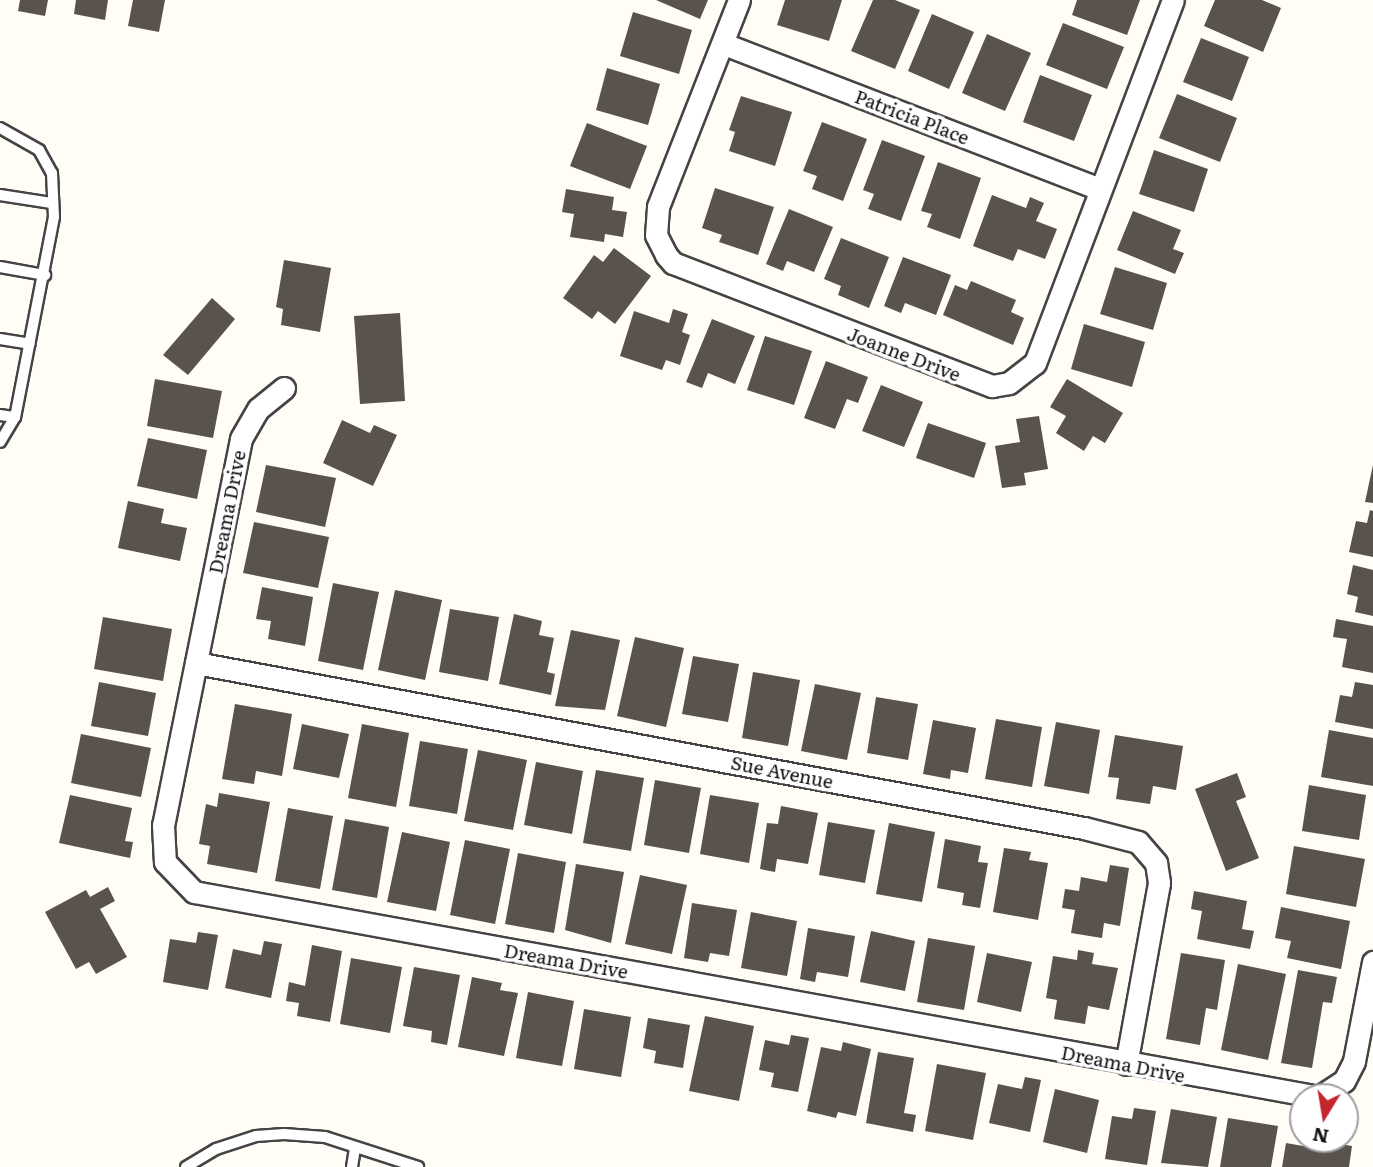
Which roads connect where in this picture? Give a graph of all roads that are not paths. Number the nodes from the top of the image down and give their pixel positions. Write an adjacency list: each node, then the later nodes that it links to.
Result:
1 (740, 0): 3 (street, Joanne Drive)
2 (1173, 0): 5 (street, Joanne Drive)
3 (724, 44): 5 (street, Patricia Place); 5 (street, Joanne Drive)
4 (0, 128): 7 (lane)
5 (1100, 189)
6 (0, 195): 7 (lane)
7 (51, 204): 9 (lane)
8 (0, 267): 9 (lane)
9 (44, 275): 11 (lane)
10 (0, 339): 11 (lane)
11 (30, 344): 14 (lane)
12 (284, 388): 16 (street, Dreama Drive)
13 (0, 415): 14 (lane)
14 (15, 417): 15 (lane)
15 (0, 442)
16 (196, 663): 18 (street, Sue Avenue); 18 (street, Dreama Drive)
17 (1373, 962): 18 (street, Dreama Drive)
18 (1126, 1064)
19 (355, 1148): 20 (lane); 21 (lane); 22 (lane)
20 (186, 1167)
21 (352, 1167)
22 (418, 1167)

